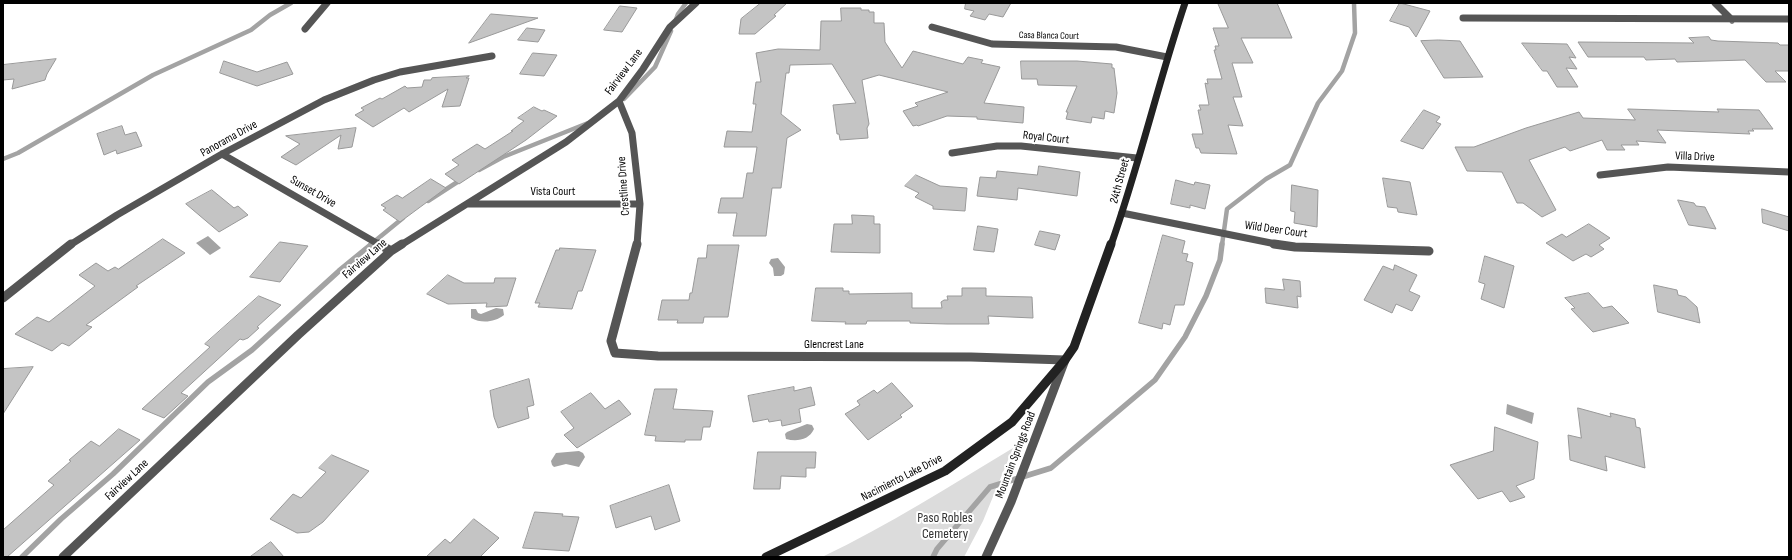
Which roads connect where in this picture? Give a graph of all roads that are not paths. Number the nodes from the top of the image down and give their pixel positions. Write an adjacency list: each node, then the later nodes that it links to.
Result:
1 (327, 3): 9 (street)
2 (696, 3): 12 (street, Fairview Lane)
3 (1185, 3): 11 (main road, 24th Street)
4 (1715, 3): 7 (street)
5 (1463, 18): 7 (street)
6 (1789, 19): 7 (street)
7 (1732, 20)
8 (932, 27): 11 (street, Casa Blanca Court)
9 (305, 29)
10 (492, 56): 14 (street, Panorama Drive)
11 (1167, 58): 15 (main road, 24th Street)
12 (619, 101): 18 (street, Fairview Lane); 19 (street, Crestline Drive)
13 (952, 152): 15 (street, Royal Court)
14 (222, 154): 21 (street, Sunset Drive); 23 (street, Panorama Drive)
15 (1137, 158): 20 (main road, 24th Street)
16 (1789, 172): 17 (street, Villa Drive)
17 (1600, 175)
18 (467, 204): 19 (street, Vista Court); 21 (street, Fairview Lane)
19 (640, 204): 24 (street, Crestline Drive)
20 (1122, 213): 22 (street, Wild Deer Court); 25 (main road, 24th Street)
21 (391, 251): 26 (street, Fairview Lane)
22 (1429, 251)
23 (3, 298)
24 (611, 341): 25 (street, Glencrest Lane)
25 (1065, 360): 27 (main road, Nacimiento Lake Drive); 28 (street, Mountain Springs Road)
26 (63, 557)
27 (766, 557)
28 (986, 557)

